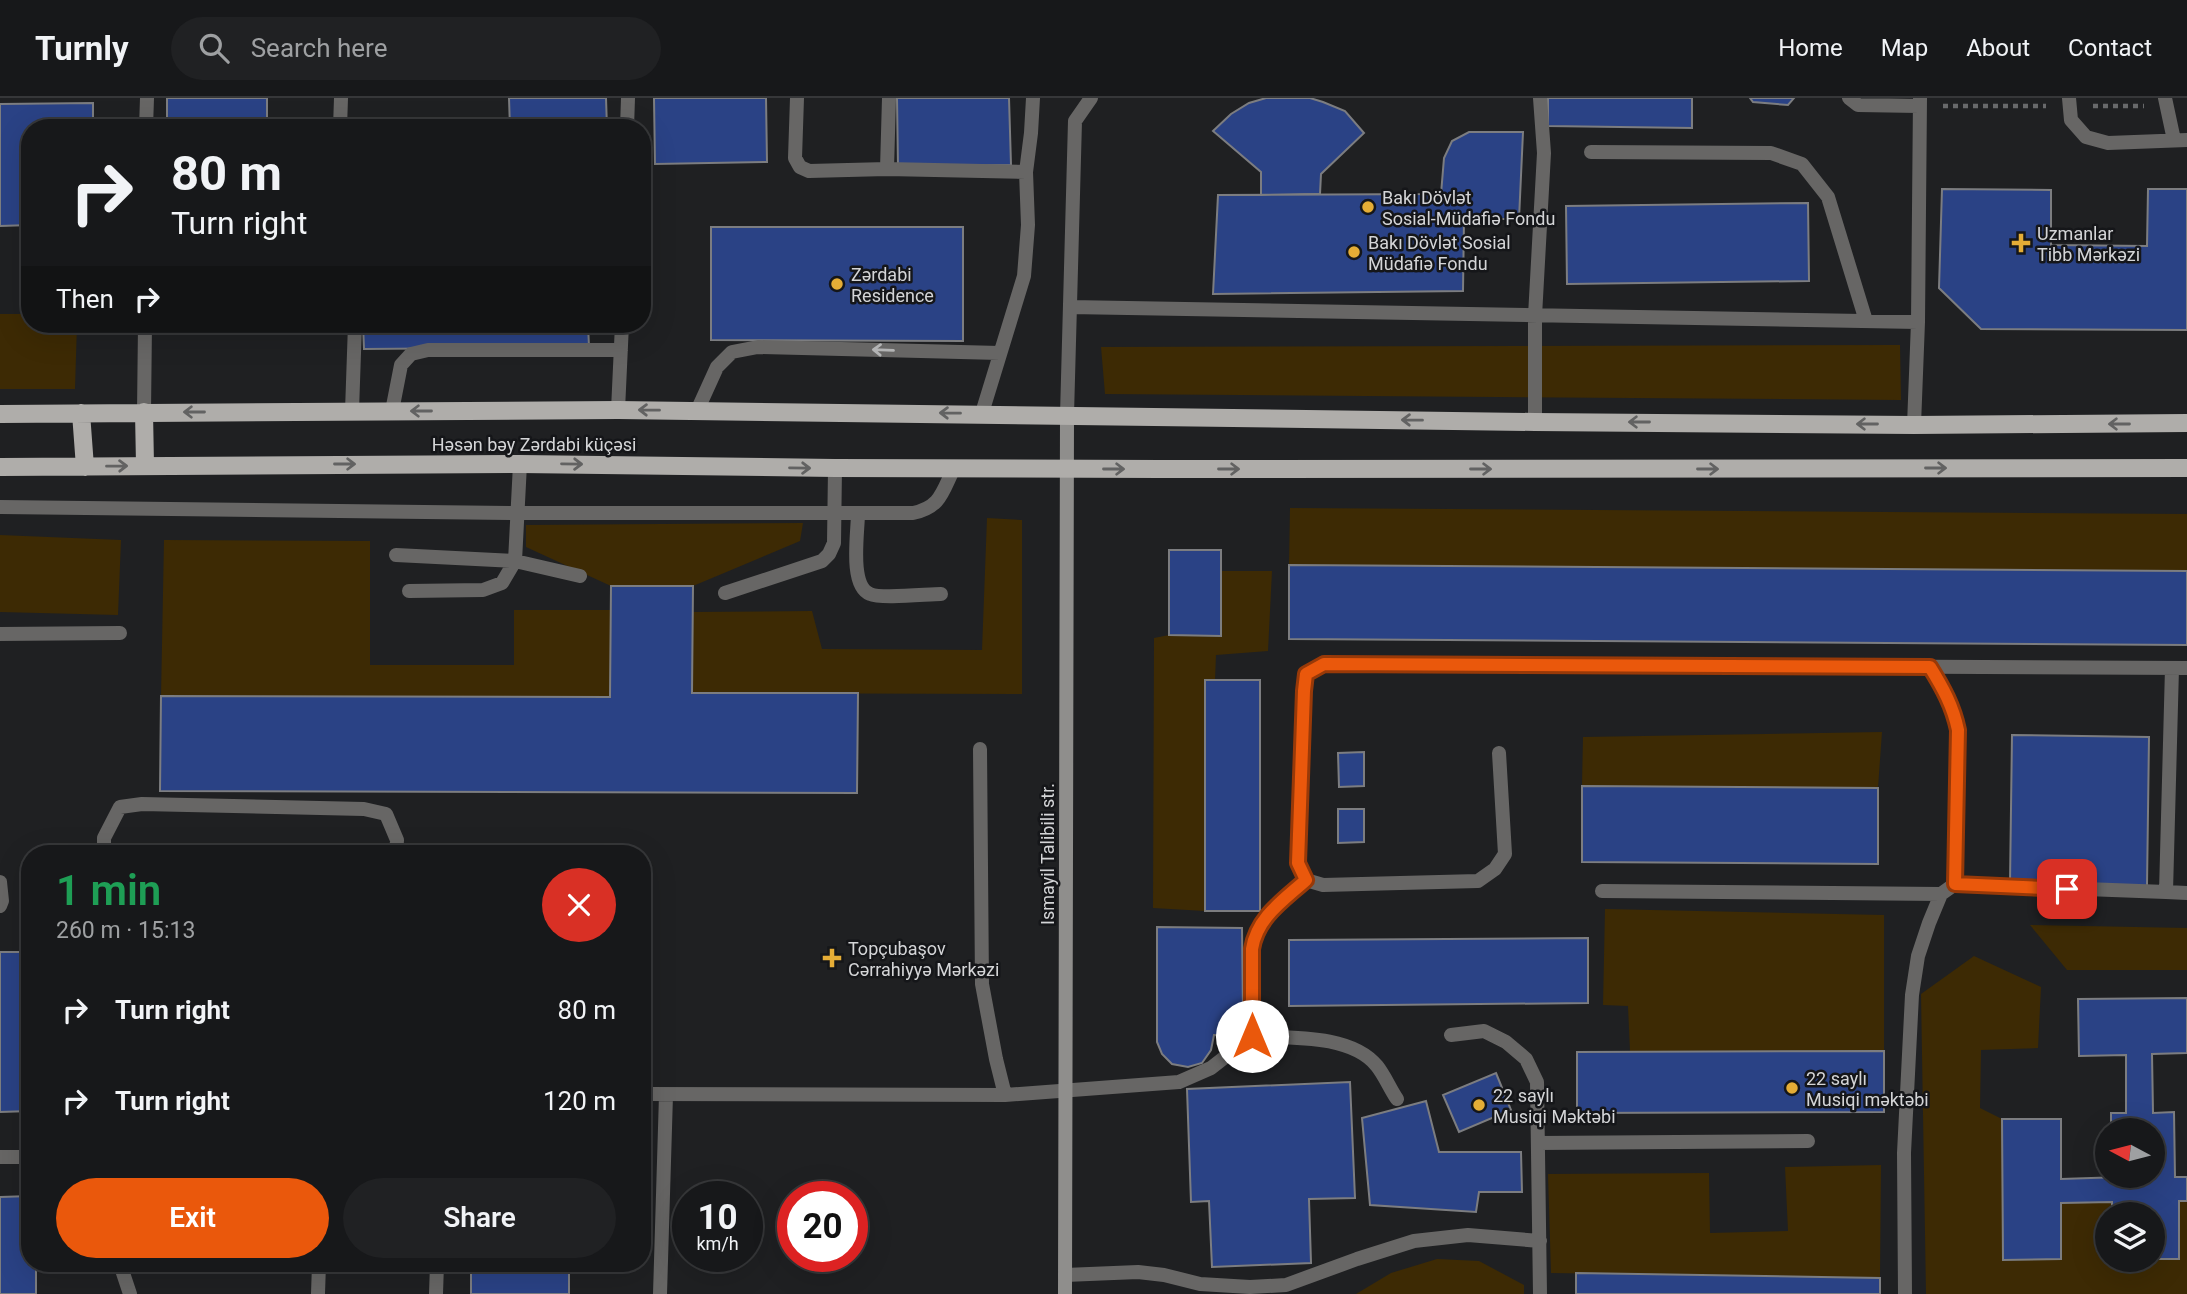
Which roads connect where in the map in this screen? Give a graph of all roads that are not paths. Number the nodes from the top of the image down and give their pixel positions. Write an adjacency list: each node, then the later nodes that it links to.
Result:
1 (146, 98): 13 (lane)
2 (341, 98): 14 (lane)
3 (628, 98): 15 (lane)
4 (797, 98): 18 (lane)
5 (889, 98): 18 (lane)
6 (1033, 98): 19 (lane)
7 (1091, 98): 20 (lane)
8 (1540, 98): 21 (lane)
9 (1849, 98): 12 (lane)
10 (2069, 98): 16 (lane)
11 (2165, 98): 16 (lane)
12 (1920, 102): 23 (lane)
13 (146, 119)
14 (340, 119)
15 (627, 119)
16 (2181, 140)
17 (1591, 152): 22 (lane)
18 (887, 169): 19 (lane)
19 (1026, 172): 28 (lane)
20 (1070, 307): 21 (lane); 37 (lane)
21 (1535, 316): 22 (lane); 38 (lane)
22 (1866, 321): 23 (lane)
23 (1918, 322): 40 (lane)
24 (145, 333): 33 (lane)
25 (355, 333): 30 (lane)
26 (622, 333): 27 (lane)
27 (621, 350): 29 (lane); 31 (lane)
28 (1000, 353): 32 (lane, one-way to 32); 35 (lane)
29 (618, 410): 31 (main road, Həsən bəy Zərdabi küçəsi, one-way to 31); 32 (main road, Həsən bəy Zərdabi küçəsi, one-way to 29)
30 (352, 411): 31 (main road, Həsən bəy Zərdabi küçəsi); 33 (main road, Həsən bəy Zərdabi küçəsi, one-way to 33)
31 (392, 411)
32 (697, 411): 35 (main road, Həsən bəy Zərdabi küçəsi, one-way to 32)
33 (144, 412): 34 (main road, Həsən bəy Zərdabi küçəsi); 42 (main road)
34 (81, 413): 36 (main road, Həsən bəy Zərdabi küçəsi); 44 (main road)
35 (982, 413): 37 (main road, Həsən bəy Zərdabi küçəsi)
36 (0, 414)
37 (1067, 415): 38 (main road, Həsən bəy Zərdabi küçəsi, one-way to 37); 47 (street, Ismayil Talibili str.)
38 (1535, 422): 40 (main road, Həsən bəy Zərdabi küçəsi, one-way to 38)
39 (2187, 423): 40 (main road, Həsən bəy Zərdabi küçəsi, one-way to 40)
40 (1914, 425)
41 (520, 464): 42 (main road, Həsən bəy Zərdabi küçəsi, one-way to 41); 45 (main road, Həsən bəy Zərdabi küçəsi, one-way to 45); 51 (lane)
42 (145, 465): 44 (main road, Həsən bəy Zərdabi küçəsi, one-way to 42)
43 (0, 467): 44 (main road, Həsən bəy Zərdabi küçəsi)
44 (85, 467)
45 (835, 468): 46 (main road, Həsən bəy Zərdabi küçəsi); 50 (lane)
46 (954, 468): 47 (main road, Həsən bəy Zərdabi küçəsi); 52 (lane)
47 (1068, 468): 48 (main road, Həsən bəy Zərdabi küçəsi, one-way to 48); 77 (street, Ismayil Talibili str.)
48 (2187, 468)
49 (0, 507): 51 (lane)
50 (835, 512): 51 (lane); 52 (lane); 57 (lane)
51 (518, 513): 54 (lane)
52 (858, 513): 58 (lane)
53 (396, 555): 54 (lane)
54 (515, 561): 55 (lane); 56 (lane)
55 (580, 576)
56 (409, 591)
57 (725, 593)
58 (941, 594)
59 (120, 633): 60 (lane)
60 (0, 634)
61 (1930, 667): 62 (lane); 67 (lane); 69 (lane)
62 (2179, 668): 71 (lane)
63 (980, 749): 80 (lane)
64 (1499, 753): 67 (lane)
65 (104, 845): 66 (lane)
66 (397, 845)
67 (1306, 880): 76 (lane)
68 (0, 882): 74 (lane)
69 (1955, 884): 71 (lane); 73 (lane)
70 (1602, 891): 73 (lane)
71 (2166, 892): 72 (lane)
72 (2187, 893)
73 (1941, 894): 98 (lane)
74 (0, 906)
75 (1451, 1035): 83 (lane)
76 (1252, 1036): 77 (lane); 81 (lane)
77 (1066, 1091): 80 (lane); 90 (street, Ismayil Talibili str.)
78 (651, 1094): 79 (lane)
79 (666, 1095): 80 (lane); 95 (lane)
80 (1005, 1095)
81 (1397, 1099)
82 (1808, 1141): 83 (lane)
83 (1538, 1143): 86 (lane)
84 (0, 1157): 85 (lane)
85 (21, 1157)
86 (1539, 1241): 91 (lane); 97 (lane)
87 (123, 1272): 92 (lane)
88 (319, 1272): 93 (lane)
89 (437, 1272): 94 (lane)
90 (1065, 1275): 91 (lane); 96 (street, Ismayil Talibili str.)
91 (1286, 1290)
92 (130, 1294)
93 (318, 1294)
94 (436, 1294)
95 (660, 1294)
96 (1065, 1294)
97 (1540, 1294)
98 (1905, 1294)

